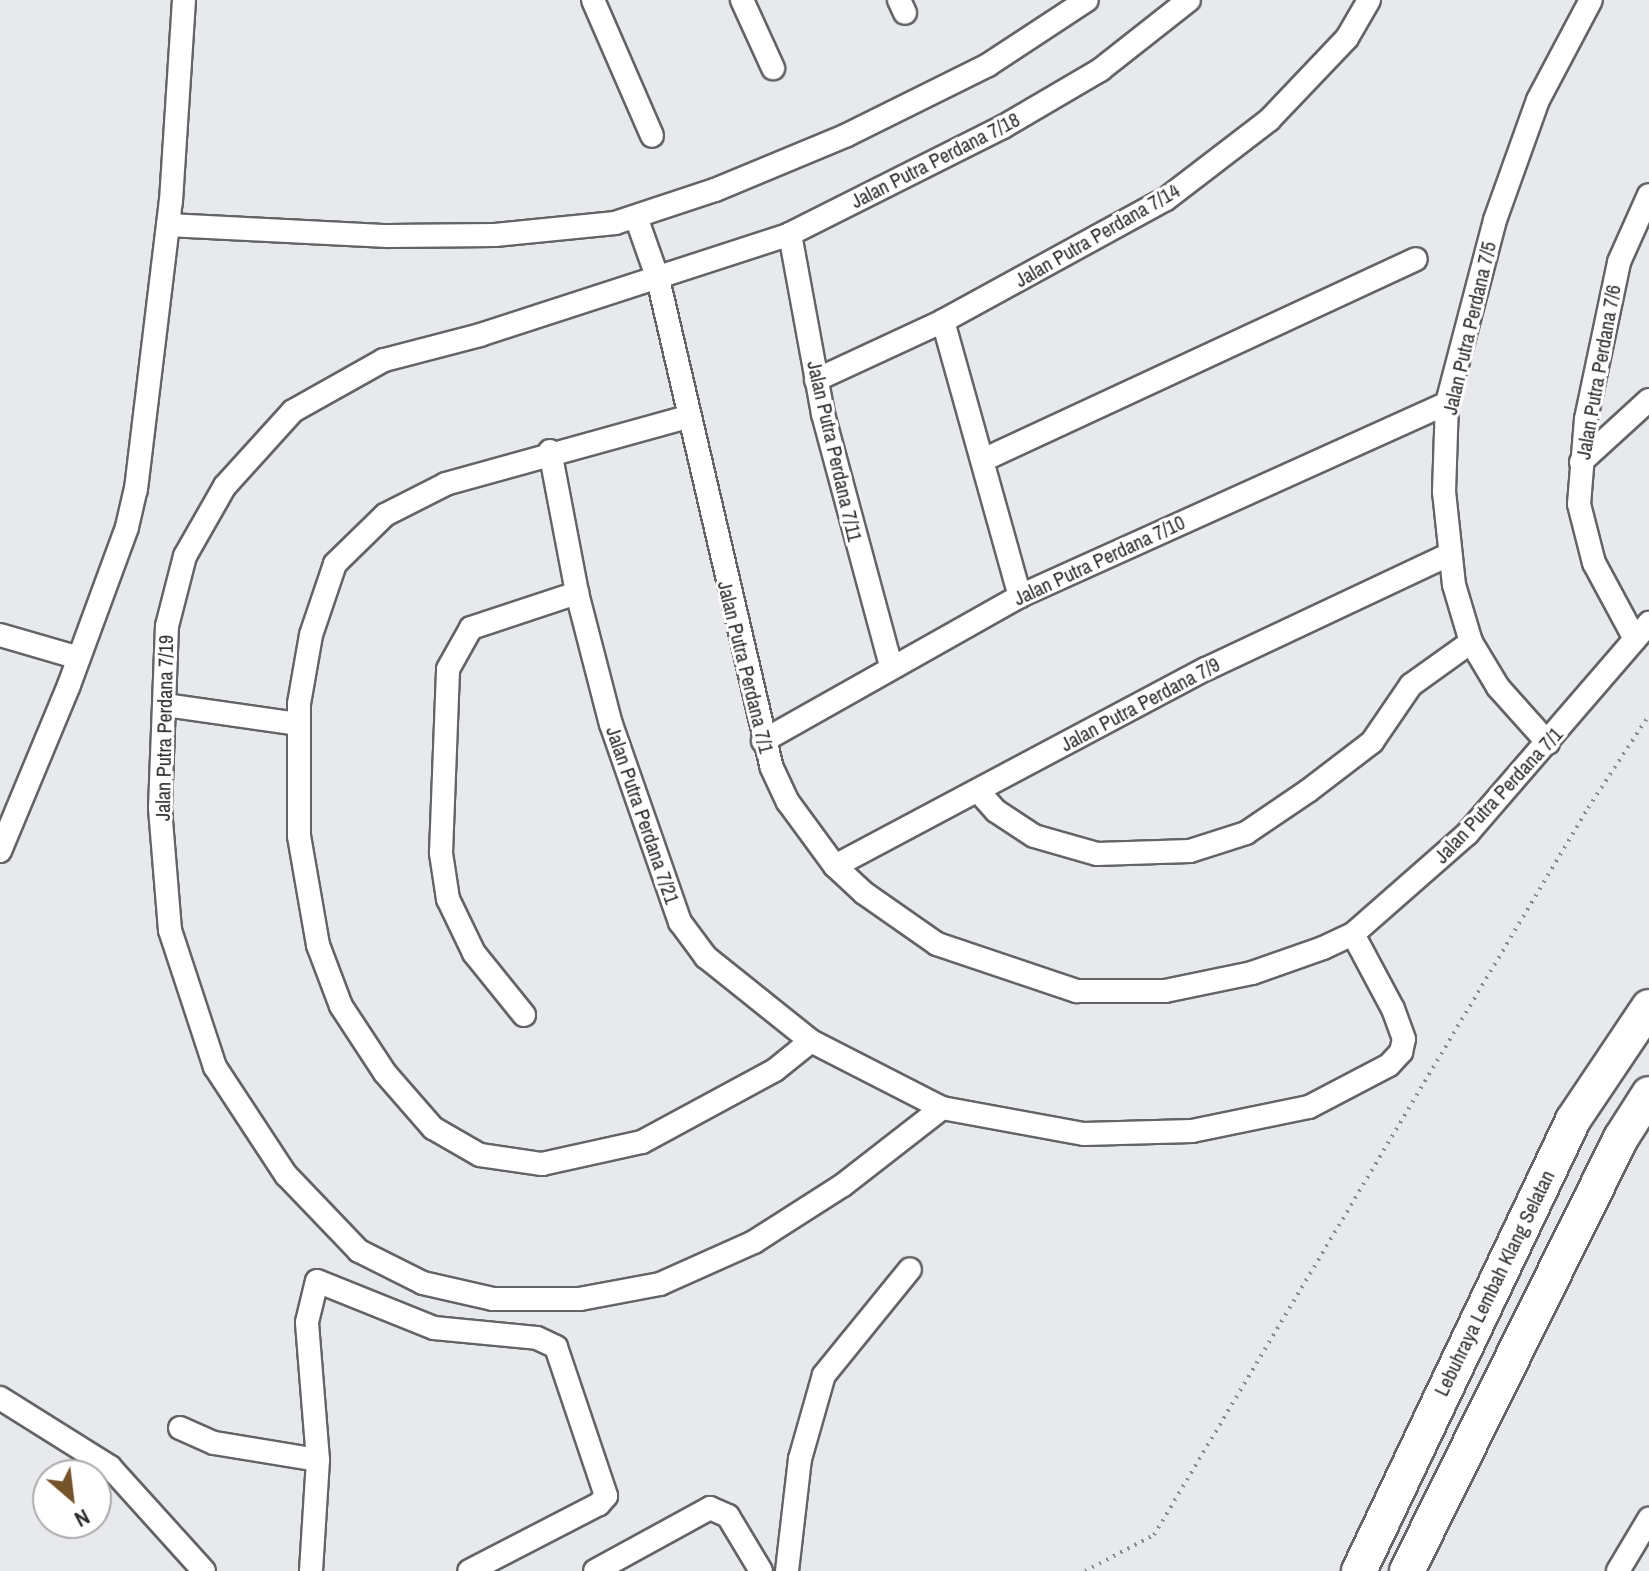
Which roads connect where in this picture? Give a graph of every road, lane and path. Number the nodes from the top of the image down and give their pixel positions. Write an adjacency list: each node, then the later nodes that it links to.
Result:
1 (184, 0): 12 (street)
2 (593, 0): 9 (street)
3 (742, 0): 8 (street)
4 (1087, 0): 11 (street)
5 (1189, 0): 13 (street, Jalan Putra Perdana 7/18)
6 (1369, 0): 16 (street, Jalan Putra Perdana 7/14)
7 (1591, 0): 19 (street, Jalan Putra Perdana 7/5)
8 (773, 68)
9 (652, 136)
10 (1649, 195): 23 (street, Jalan Putra Perdana 7/6)
11 (636, 217): 12 (street); 15 (street, Jalan Putra Perdana 7/1)
12 (168, 225): 30 (street)
13 (790, 234): 15 (street, Jalan Putra Perdana 7/18); 17 (street, Jalan Putra Perdana 7/11)
14 (1416, 259): 22 (street)
15 (658, 279): 20 (street, Jalan Putra Perdana 7/1); 32 (street, Jalan Putra Perdana 7/19)
16 (943, 321): 17 (street, Jalan Putra Perdana 7/14); 22 (street)
17 (816, 380): 31 (street, Jalan Putra Perdana 7/11)
18 (1649, 400): 23 (street)
19 (1447, 403): 24 (street, Jalan Putra Perdana 7/5); 26 (street, Jalan Putra Perdana 7/10)
20 (687, 417): 21 (street); 35 (street, Jalan Putra Perdana 7/1)
21 (550, 451): 25 (street, Jalan Putra Perdana 7/21); 34 (street)
22 (983, 460): 26 (street)
23 (1581, 462): 27 (street, Jalan Putra Perdana 7/6)
24 (1450, 554): 29 (street, Jalan Putra Perdana 7/5); 37 (street, Jalan Putra Perdana 7/9)
25 (577, 593): 42 (street); 43 (street, Jalan Putra Perdana 7/21)
26 (1020, 596): 31 (street, Jalan Putra Perdana 7/10)
27 (1642, 631): 36 (street, Jalan Putra Perdana 7/1)
28 (0, 635): 30 (street)
29 (1471, 642): 36 (street, Jalan Putra Perdana 7/5); 37 (street)
30 (79, 658): 38 (street)
31 (891, 666): 35 (street, Jalan Putra Perdana 7/10)
32 (165, 705): 34 (street); 45 (street, Jalan Putra Perdana 7/19)
33 (1649, 715): 57 (path)
34 (299, 724): 43 (street)
35 (763, 741): 39 (street, Jalan Putra Perdana 7/1)
36 (1548, 743): 40 (street, Jalan Putra Perdana 7/1)
37 (978, 791): 39 (street, Jalan Putra Perdana 7/9)
38 (0, 851)
39 (835, 866): 40 (street, Jalan Putra Perdana 7/1)
40 (1353, 934): 45 (street, Jalan Putra Perdana 7/21)
41 (1649, 1007): 58 (highway, Lebuhraya Lembah Klang Selatan)
42 (524, 1015)
43 (811, 1041): 45 (street, Jalan Putra Perdana 7/21)
44 (1649, 1094): 59 (highway)
45 (942, 1108)
46 (910, 1269): 56 (street)
47 (0, 1398): 51 (street)
48 (180, 1428): 49 (street)
49 (318, 1460): 52 (street); 53 (street)
50 (1649, 1519): 60 (street)
51 (204, 1571)
52 (311, 1571)
53 (469, 1571)
54 (595, 1571): 55 (street)
55 (761, 1571)
56 (787, 1571)
57 (1085, 1571)
58 (1359, 1571)
59 (1407, 1571)
60 (1618, 1571)

